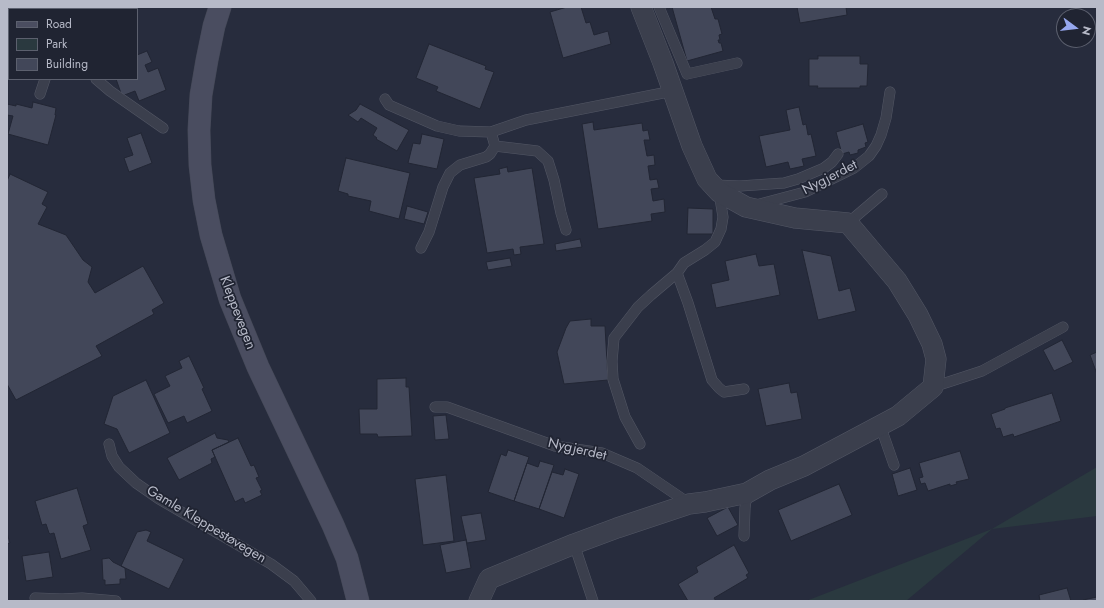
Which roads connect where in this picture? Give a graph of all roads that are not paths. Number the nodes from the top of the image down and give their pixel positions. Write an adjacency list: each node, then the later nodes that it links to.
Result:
1 (220, 7): 37 (main road, Kleppevegen)
2 (641, 7): 7 (street)
3 (659, 7): 4 (lane)
4 (736, 63)
5 (45, 80): 9 (lane)
6 (97, 80): 11 (lane)
7 (673, 92): 12 (lane); 15 (street)
8 (890, 92): 17 (lane, Nygjerdet)
9 (40, 94)
10 (385, 99): 12 (lane)
11 (163, 128)
12 (491, 132): 13 (lane)
13 (495, 146): 19 (lane); 20 (lane)
14 (838, 154): 15 (lane, Nygjerdet)
15 (715, 188): 17 (street, Nygjerdet); 21 (lane)
16 (882, 194): 18 (lane)
17 (746, 207): 18 (street, Nygjerdet)
18 (848, 223): 23 (street)
19 (566, 230)
20 (421, 248)
21 (677, 273): 24 (lane); 28 (lane)
22 (1063, 327): 23 (lane)
23 (933, 387): 26 (street)
24 (744, 389)
25 (434, 407): 31 (lane, Nygjerdet)
26 (880, 425): 29 (lane); 30 (street)
27 (109, 444): 36 (lane, Gamle Kleppestøvegen)
28 (640, 444)
29 (894, 465)
30 (747, 493): 31 (street); 32 (lane)
31 (689, 504): 33 (street)
32 (744, 536)
33 (574, 544): 38 (street); 39 (lane)
34 (35, 598): 35 (lane)
35 (116, 601)
36 (311, 601)
37 (358, 601)
38 (479, 601)
39 (593, 601)

